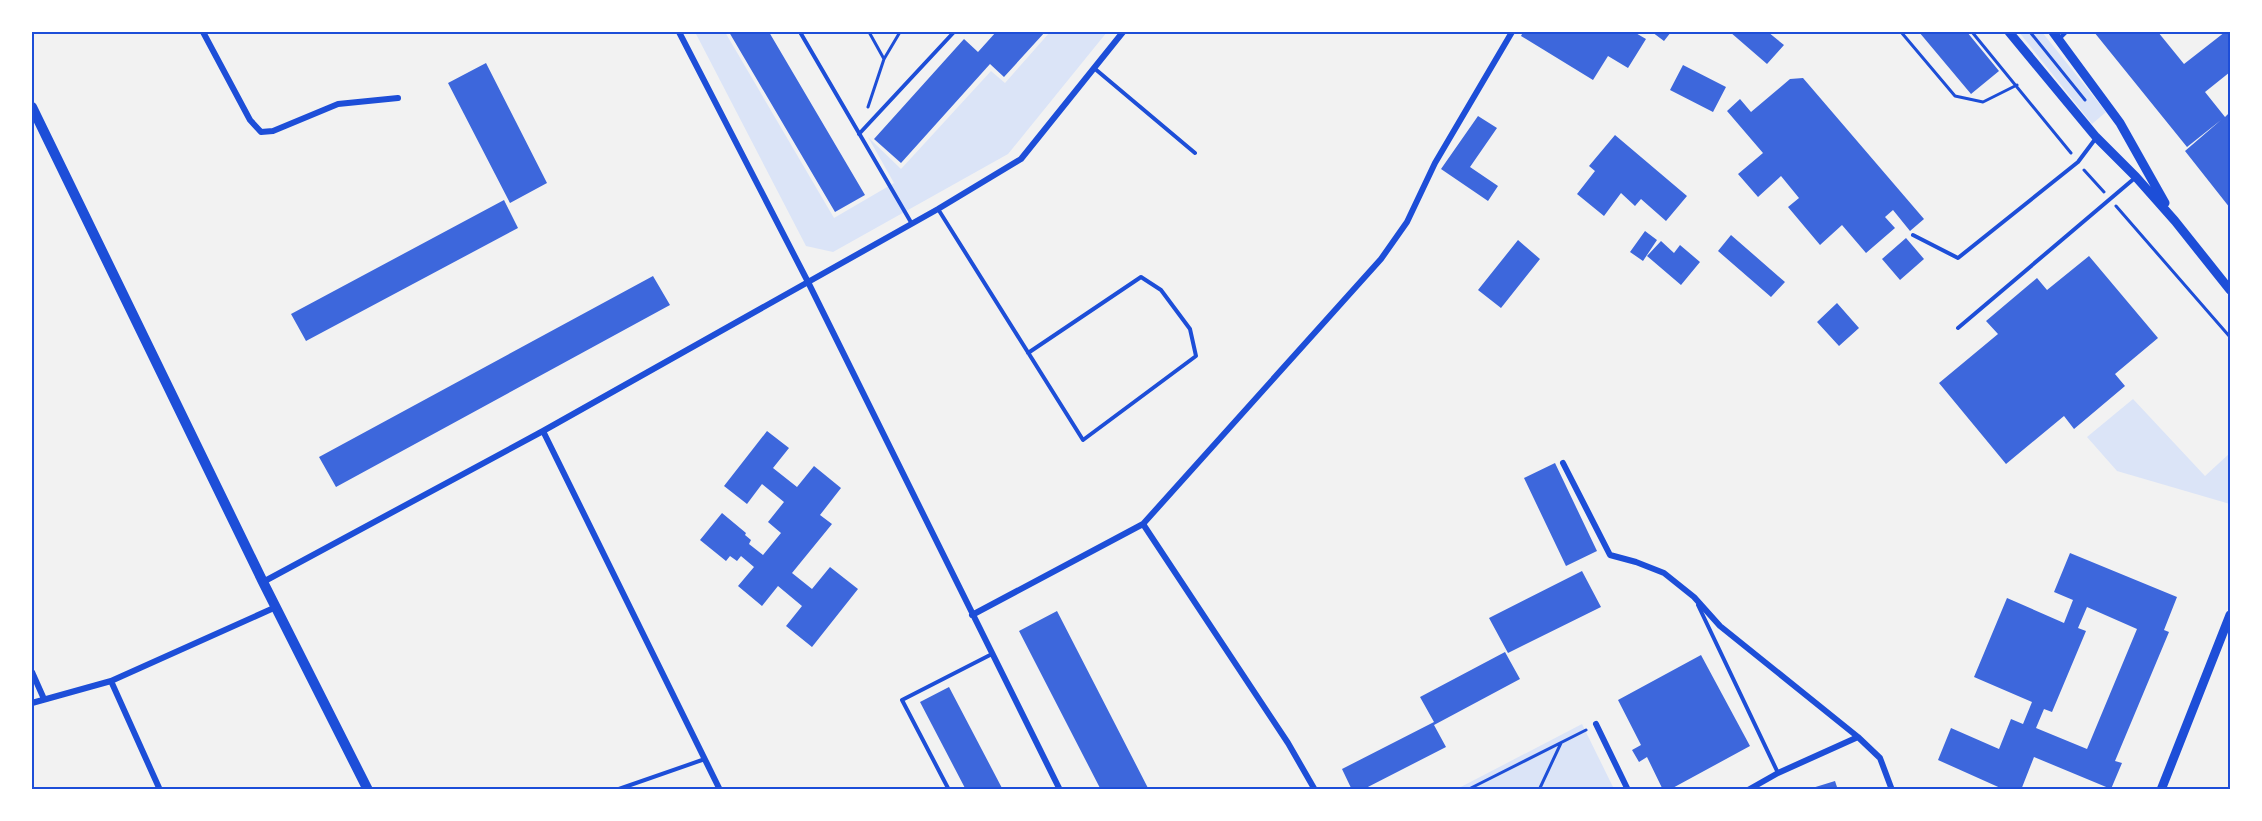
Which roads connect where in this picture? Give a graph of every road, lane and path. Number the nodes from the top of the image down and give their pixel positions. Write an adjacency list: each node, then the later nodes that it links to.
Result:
1 (203, 32): 18 (street)
2 (679, 32): 32 (street)
3 (800, 32): 21 (lane)
4 (868, 32): 15 (path)
5 (900, 32): 15 (path)
6 (954, 32): 21 (lane)
7 (1123, 32): 16 (street)
8 (1512, 32): 39 (street)
9 (1901, 32): 17 (path)
10 (1972, 32): 17 (path)
11 (2009, 32): 22 (street)
12 (2030, 32): 19 (path)
13 (2066, 32): 14 (lane)
14 (2056, 35): 29 (street)
15 (884, 59): 21 (path)
16 (1094, 68): 23 (lane); 28 (street)
17 (2017, 86): 24 (path)
18 (398, 98)
19 (2089, 105)
20 (32, 107): 40 (main road)
21 (860, 134): 30 (lane)
22 (2096, 137): 26 (street); 31 (lane)
23 (1195, 153)
24 (2071, 153)
25 (2081, 166): 27 (path)
26 (2136, 177): 27 (lane); 29 (street)
27 (2110, 199): 34 (lane); 35 (path)
28 (938, 209): 30 (street); 36 (lane)
29 (2175, 220): 33 (street)
30 (912, 224): 32 (street)
31 (1913, 235)
32 (808, 282): 37 (street); 43 (street)
33 (2230, 290)
34 (1958, 328)
35 (2230, 337)
36 (1028, 353): 36 (lane)
37 (543, 431): 40 (street); 53 (street)
38 (1563, 463): 41 (street)
39 (1143, 525): 43 (street); 61 (street)
40 (263, 582): 42 (main road)
41 (1694, 597): 51 (street); 54 (lane)
42 (276, 607): 47 (street); 56 (main road)
43 (972, 615): 45 (street)
44 (2230, 615): 67 (street)
45 (992, 654): 59 (lane); 60 (street)
46 (32, 672): 48 (street)
47 (111, 681): 48 (street); 55 (street)
48 (44, 699): 49 (street)
49 (32, 703)
50 (1596, 724): 52 (path); 64 (street)
51 (1858, 737): 54 (street); 66 (street)
52 (1562, 742): 62 (path); 63 (path)
53 (705, 759): 57 (lane); 58 (street)
54 (1778, 773): 65 (street)
55 (160, 789)
56 (368, 789)
57 (616, 789)
58 (720, 789)
59 (949, 789)
60 (1060, 789)
61 (1315, 789)
62 (1467, 789)
63 (1539, 789)
64 (1628, 789)
65 (1748, 789)
66 (1892, 789)
67 (2161, 789)

